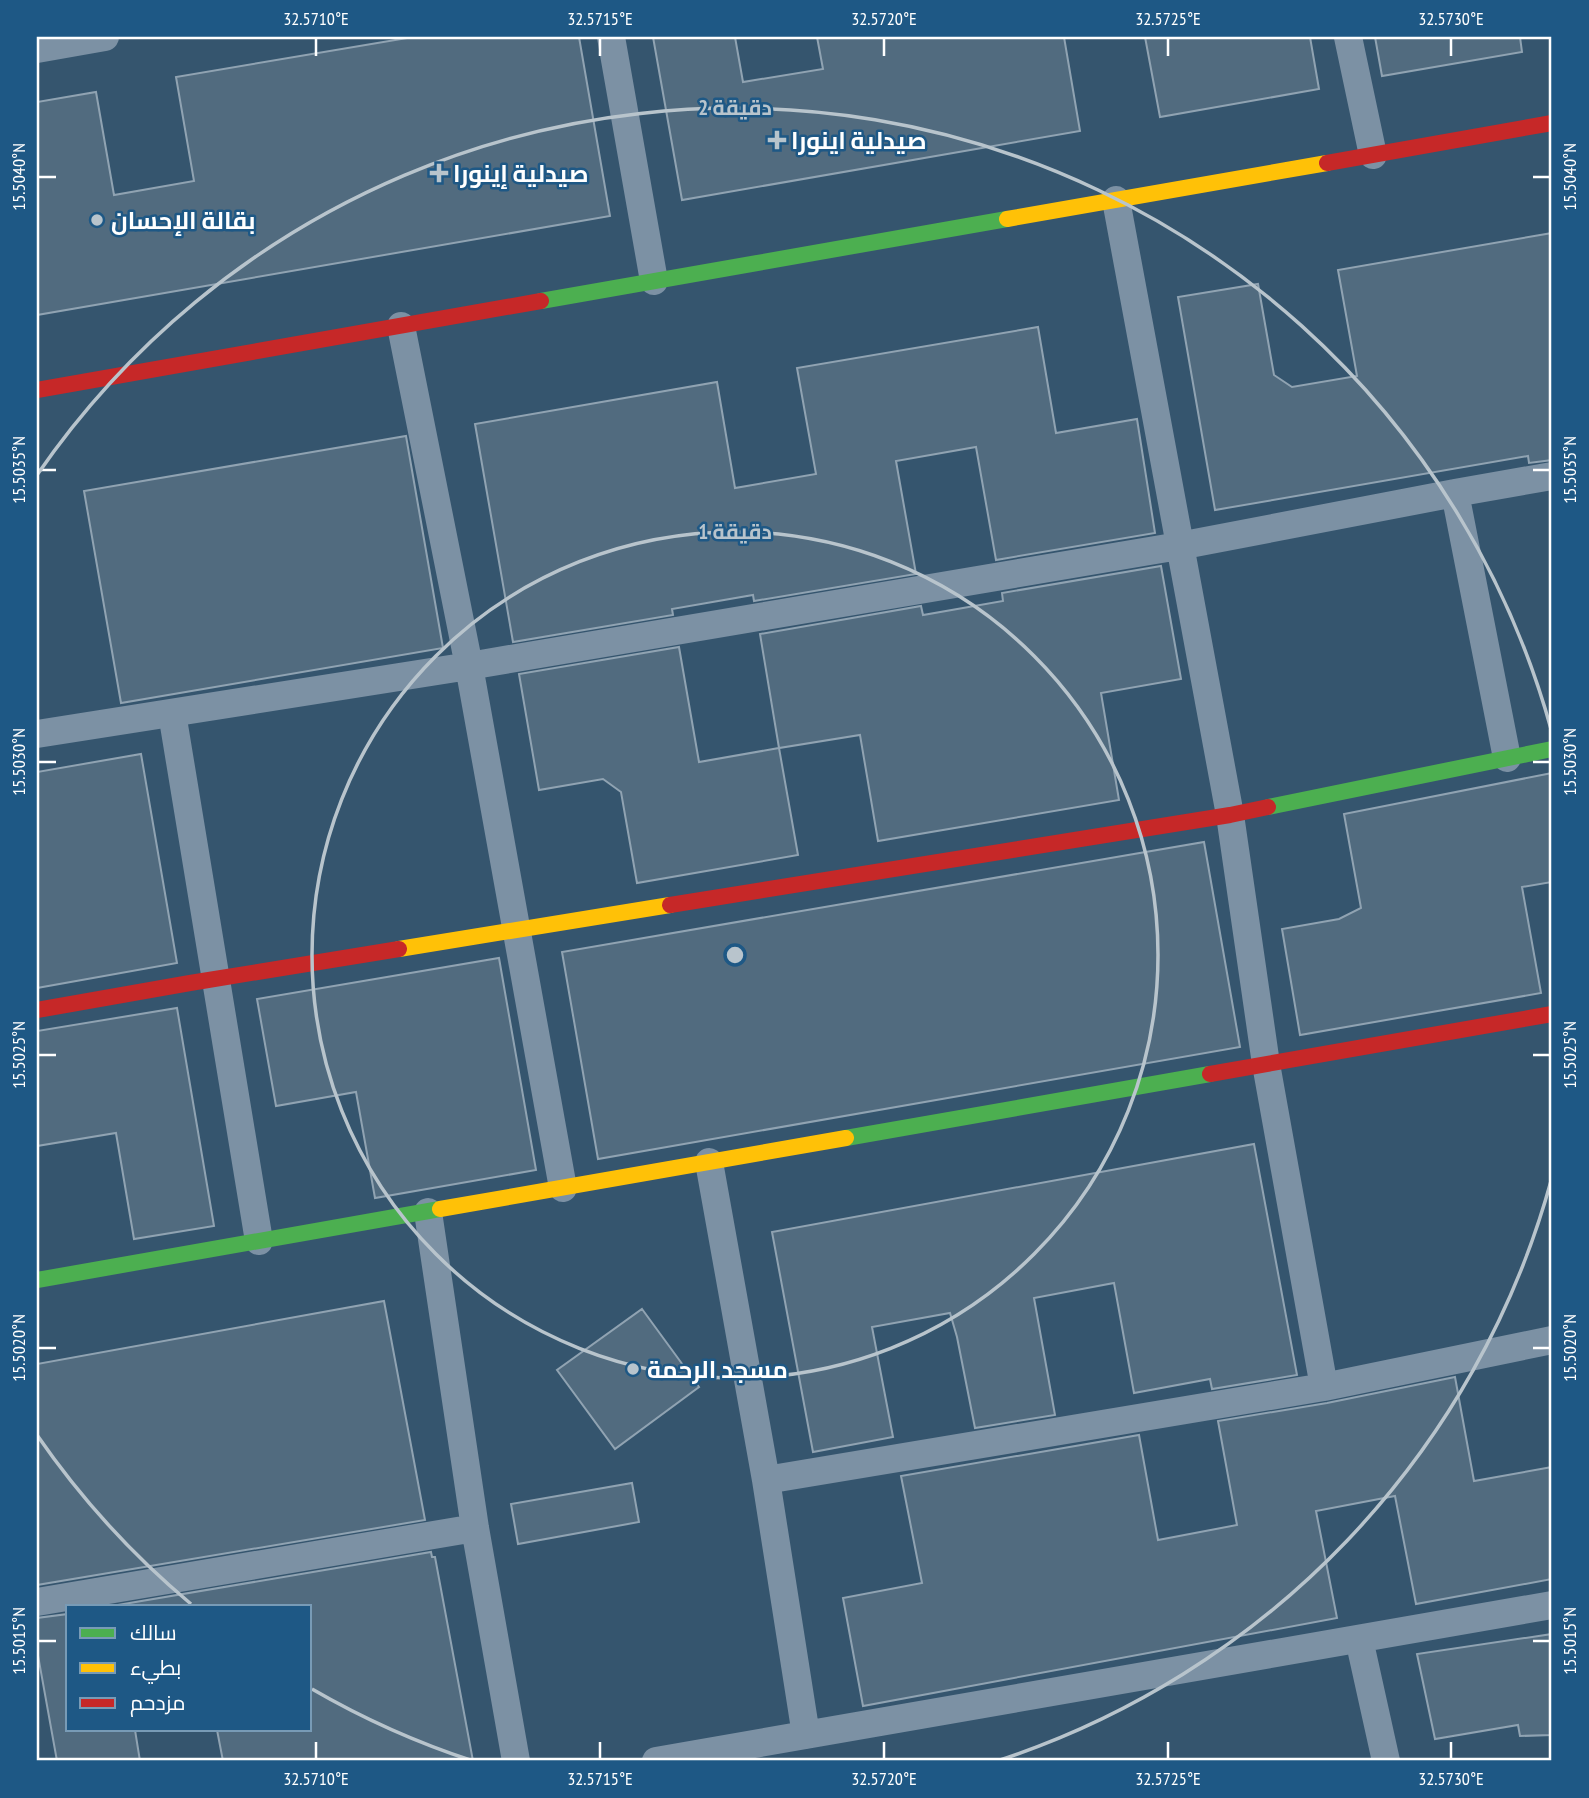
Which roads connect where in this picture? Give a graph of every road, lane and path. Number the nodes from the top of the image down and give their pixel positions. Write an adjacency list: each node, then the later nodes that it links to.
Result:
1 (105, 37): 4 (street)
2 (611, 37): 8 (street)
3 (1348, 37): 6 (street)
4 (37, 49)
5 (1552, 123): 6 (street)
6 (1373, 155): 7 (street)
7 (1116, 200): 8 (street); 13 (street)
8 (654, 281): 9 (street)
9 (401, 326): 10 (street); 14 (street)
10 (37, 390)
11 (1552, 476): 12 (street)
12 (1455, 493): 13 (street); 18 (street)
13 (1180, 547): 14 (street); 19 (street)
14 (469, 666): 15 (street); 20 (street)
15 (172, 713): 16 (street); 21 (street)
16 (37, 734)
17 (1552, 749): 18 (street)
18 (1507, 758): 19 (street)
19 (1230, 815): 20 (street); 24 (street)
20 (517, 930): 21 (street); 26 (street)
21 (216, 979): 22 (street); 28 (street)
22 (37, 1010)
23 (1552, 1014): 24 (street)
24 (1266, 1064): 25 (street); 31 (street)
25 (709, 1162): 26 (street); 32 (street)
26 (564, 1188): 27 (street)
27 (428, 1212): 28 (street); 33 (street)
28 (259, 1241): 29 (street)
29 (37, 1280)
30 (1552, 1340): 31 (street)
31 (1324, 1387): 32 (street)
32 (766, 1480): 37 (street)
33 (475, 1528): 34 (street); 38 (street)
34 (37, 1602)
35 (1552, 1605): 36 (street)
36 (1359, 1639): 37 (street); 40 (street)
37 (806, 1735): 39 (street)
38 (516, 1761)
39 (662, 1761)
40 (1386, 1761)

